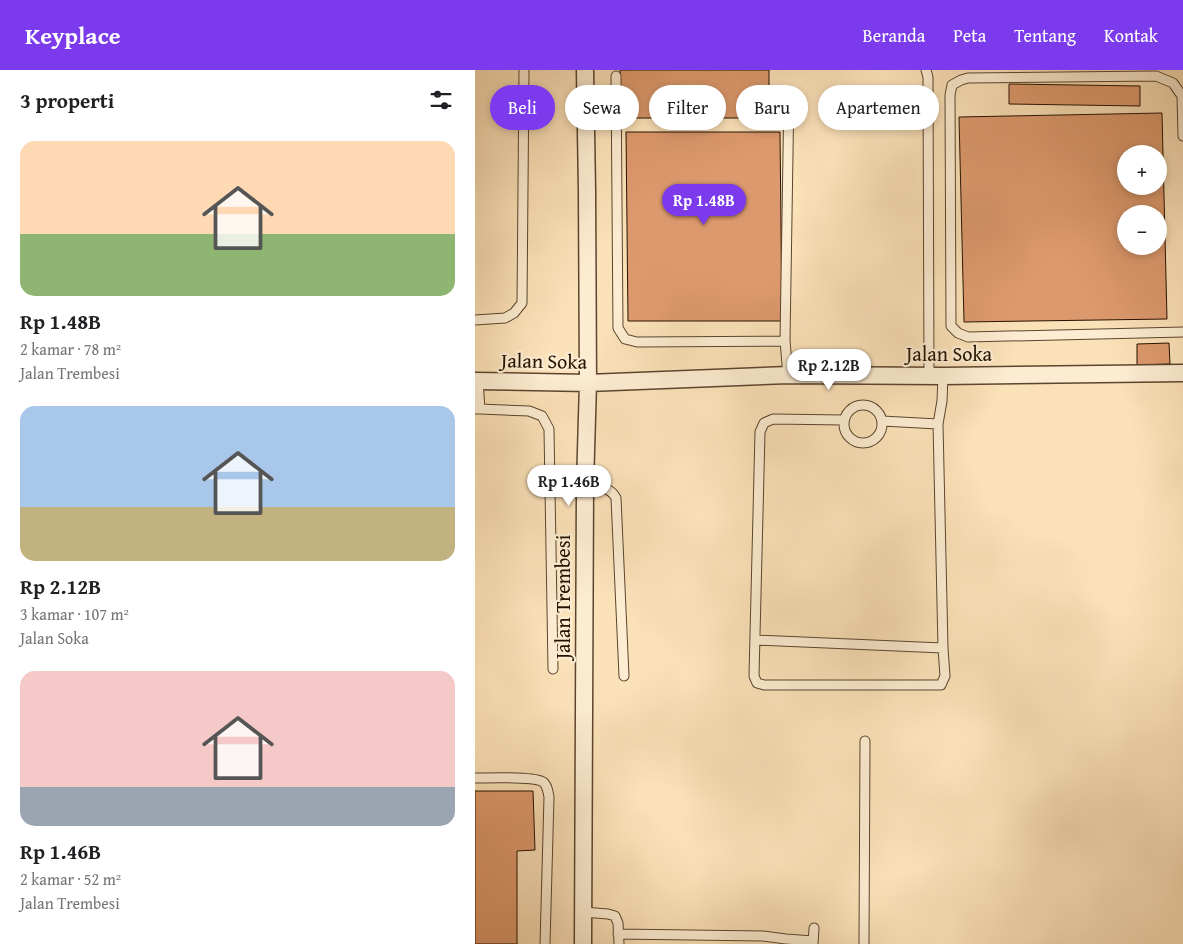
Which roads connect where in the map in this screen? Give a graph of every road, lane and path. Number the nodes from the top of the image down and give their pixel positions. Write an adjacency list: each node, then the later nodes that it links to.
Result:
1 (524, 70): 7 (lane)
2 (585, 70): 14 (street, Jalan Trembesi)
3 (926, 70): 12 (lane)
4 (616, 76): 9 (lane)
5 (788, 130): 9 (lane)
6 (1183, 136): 8 (lane)
7 (475, 320)
8 (1183, 332)
9 (785, 341): 11 (lane)
10 (1183, 373): 12 (street, Jalan Soka)
11 (787, 375): 12 (street, Jalan Soka); 14 (street, Jalan Soka)
12 (936, 376): 18 (lane)
13 (476, 381): 14 (street, Jalan Soka); 15 (lane)
14 (588, 383): 19 (street, Jalan Trembesi)
15 (477, 409): 22 (lane)
16 (844, 420): 17 (lane); 17 (lane); 20 (lane)
17 (882, 421): 18 (lane)
18 (938, 424): 21 (lane)
19 (585, 485): 23 (lane); 26 (street, Jalan Trembesi)
20 (755, 640): 21 (lane); 21 (lane)
21 (943, 648)
22 (553, 669)
23 (624, 676)
24 (865, 741): 33 (lane)
25 (475, 778): 30 (lane)
26 (583, 912): 28 (lane); 31 (street, Jalan Trembesi)
27 (814, 928): 29 (lane)
28 (618, 934): 29 (lane); 32 (lane)
29 (813, 942)
30 (545, 944)
31 (583, 944)
32 (619, 944)
33 (864, 944)

